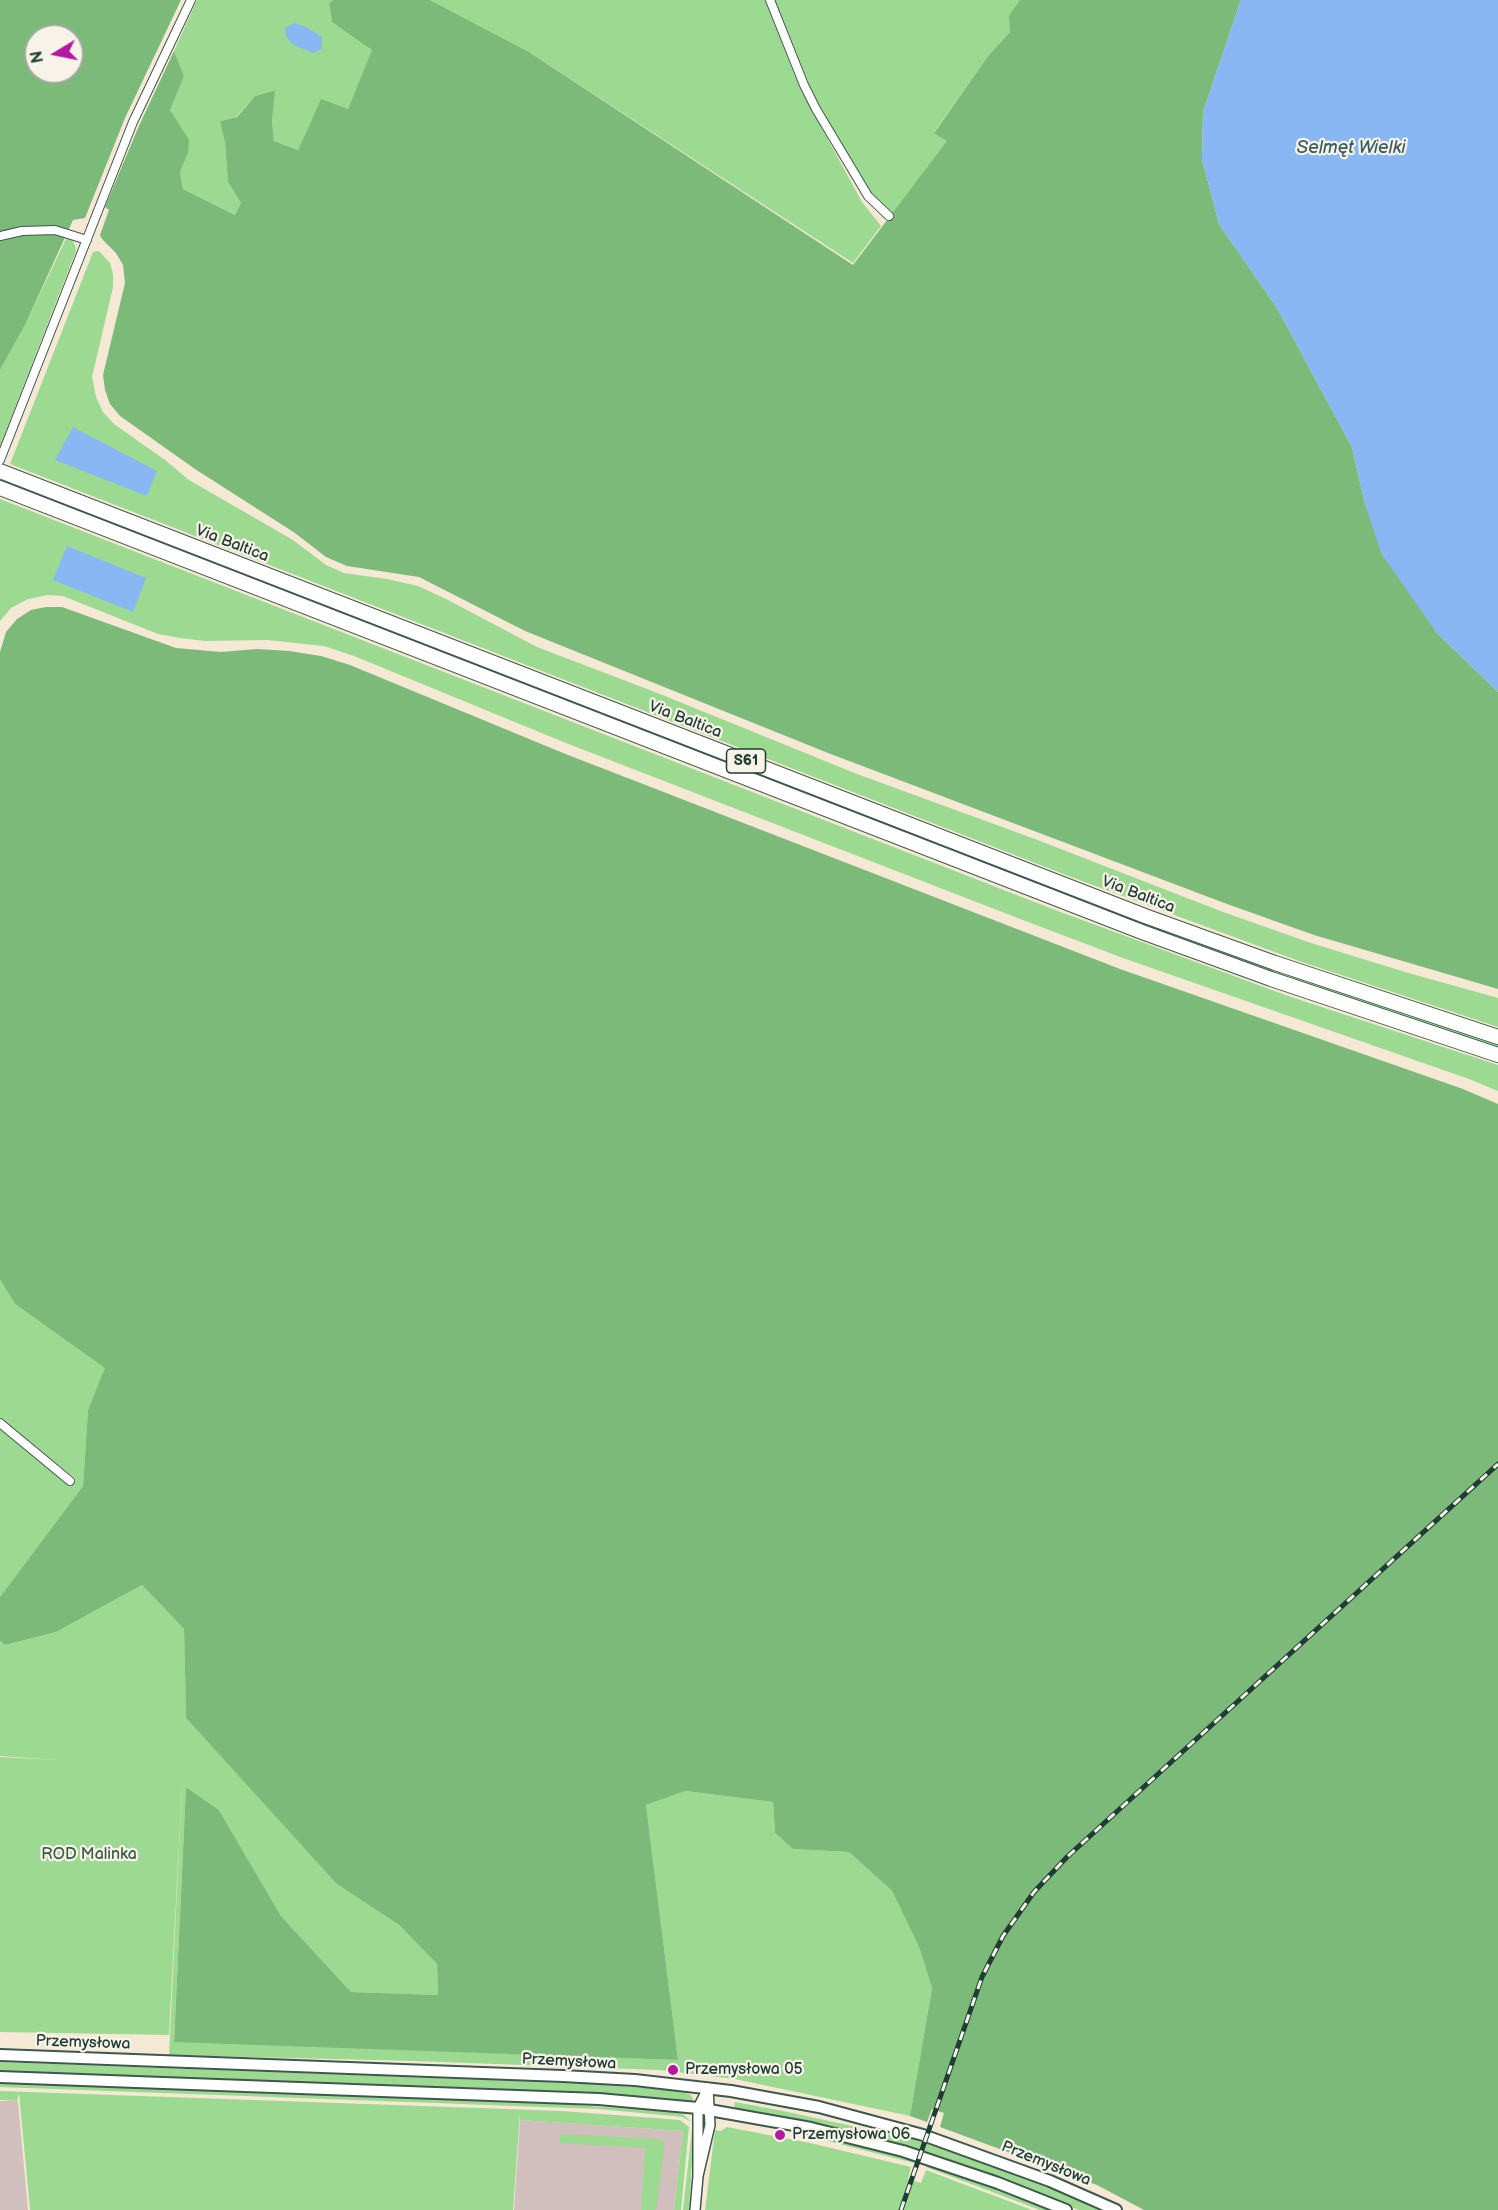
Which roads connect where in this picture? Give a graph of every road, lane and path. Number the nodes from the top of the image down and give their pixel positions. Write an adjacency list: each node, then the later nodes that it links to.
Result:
1 (191, 0): 5 (street)
2 (770, 0): 3 (street)
3 (889, 216)
4 (0, 236): 5 (street)
5 (87, 240): 6 (street)
6 (0, 460)
7 (0, 471): 9 (highway, Via Baltica / S61)
8 (0, 489): 10 (highway, Via Baltica / S61)
9 (1498, 1037)
10 (1498, 1055)
11 (0, 1423): 12 (street)
12 (70, 1481)
13 (0, 2055): 15 (main road, Przemysłowa)
14 (0, 2077): 16 (main road)
15 (708, 2088): 16 (street); 19 (main road, Przemysłowa)
16 (704, 2109): 17 (street); 18 (main road)
17 (695, 2210)
18 (1065, 2210)
19 (1116, 2210)

